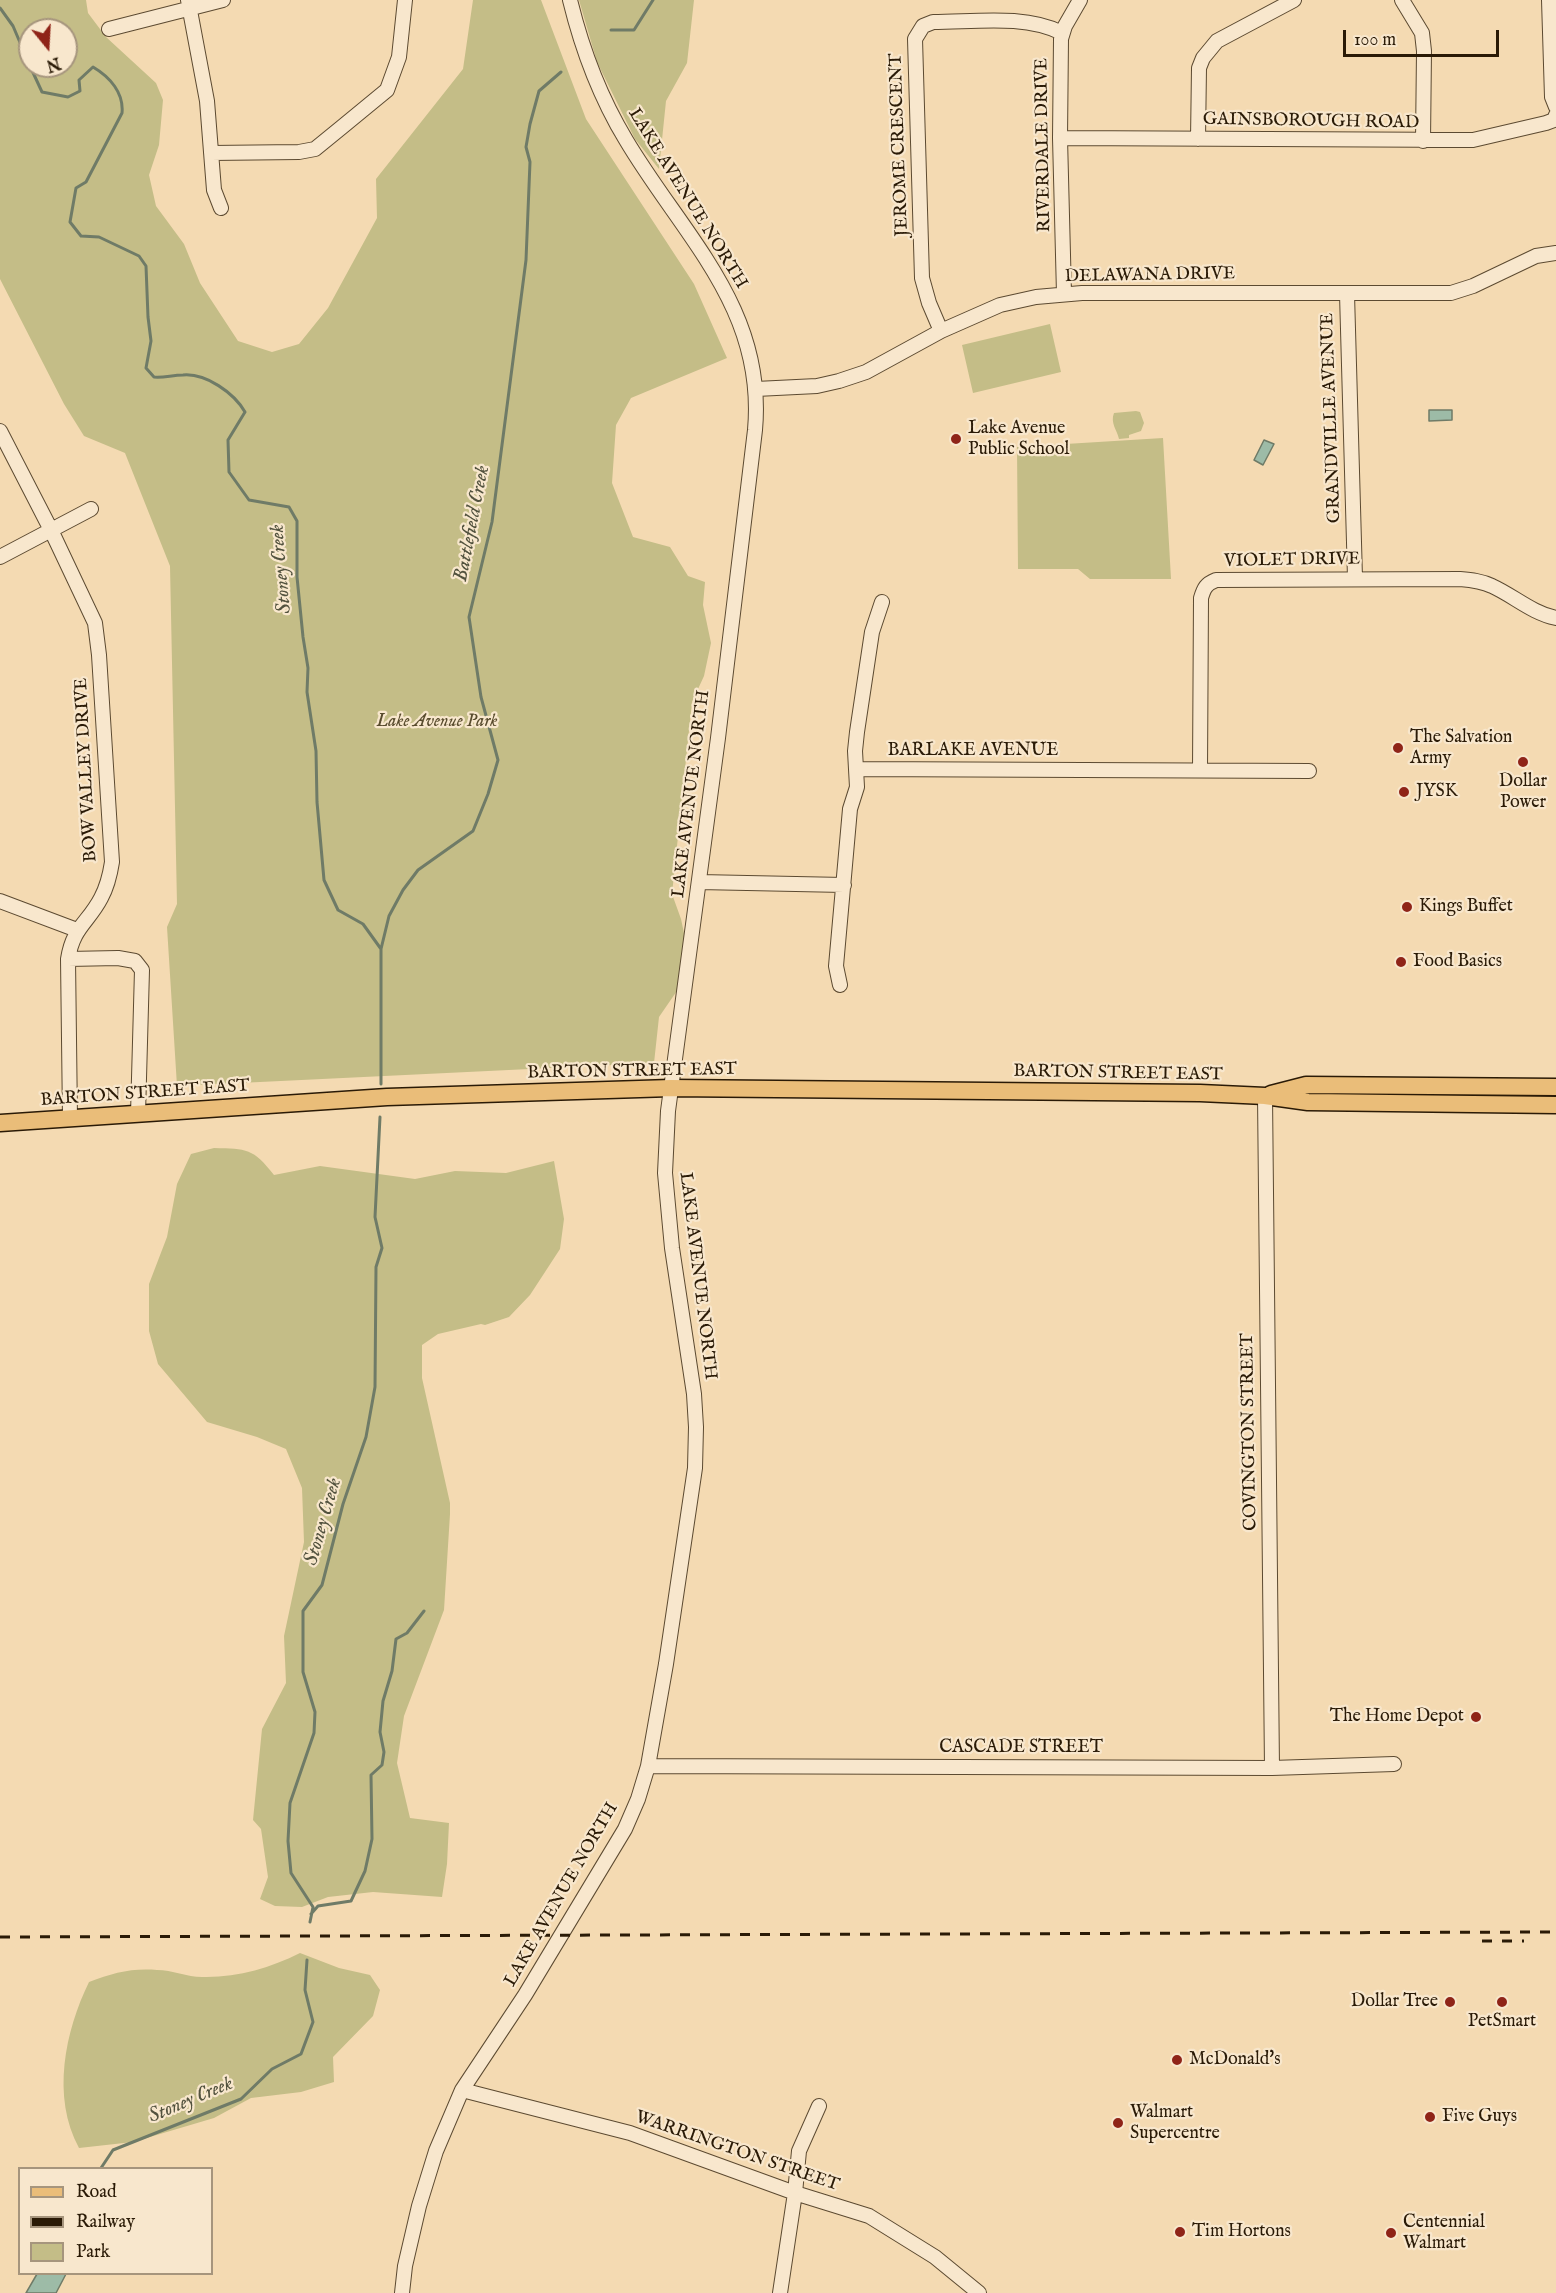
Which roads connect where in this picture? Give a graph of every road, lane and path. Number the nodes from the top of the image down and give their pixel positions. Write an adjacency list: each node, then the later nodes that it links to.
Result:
1 (223, 0): 8 (street)
2 (405, 0): 16 (street)
3 (570, 0): 22 (street, LAKE AVENUE NORTH)
4 (1080, 0): 10 (street, RIVERDALE DRIVE)
5 (1294, 0): 14 (street)
6 (1402, 0): 15 (street)
7 (1549, 0): 11 (street)
8 (189, 4): 9 (street); 16 (street)
9 (109, 30)
10 (1062, 33): 13 (street, RIVERDALE DRIVE); 21 (street, JEROME CRESCENT)
11 (1556, 106)
12 (1556, 115): 15 (street, GAINSBOROUGH ROAD)
13 (1060, 138): 14 (street, GAINSBOROUGH ROAD); 19 (street, RIVERDALE DRIVE)
14 (1198, 139): 15 (street, GAINSBOROUGH ROAD)
15 (1423, 141)
16 (211, 153): 17 (street)
17 (221, 207)
18 (1556, 253): 20 (street, DELAWANA DRIVE)
19 (1064, 294): 20 (street, DELAWANA DRIVE); 21 (street, DELAWANA DRIVE)
20 (1347, 294): 27 (street, GRANDVILLE AVENUE)
21 (941, 331): 22 (street, DELAWANA DRIVE)
22 (756, 389): 33 (street, LAKE AVENUE NORTH)
23 (0, 431): 25 (street, BOW VALLEY DRIVE)
24 (91, 509): 25 (street)
25 (51, 530): 26 (street); 36 (street, BOW VALLEY DRIVE)
26 (0, 557)
27 (1355, 578): 29 (street, VIOLET DRIVE); 31 (street, VIOLET DRIVE)
28 (882, 602): 30 (street)
29 (1556, 618)
30 (856, 769): 31 (street, BARLAKE AVENUE); 34 (street)
31 (1200, 770): 32 (street, BARLAKE AVENUE)
32 (1309, 771)
33 (699, 882): 34 (street); 40 (street, LAKE AVENUE NORTH)
34 (844, 885): 38 (street)
35 (0, 901): 36 (street)
36 (77, 930): 37 (street, BOW VALLEY DRIVE)
37 (68, 959): 43 (street); 44 (street, BOW VALLEY DRIVE)
38 (840, 985)
39 (1556, 1087): 41 (main road, BARTON STREET EAST)
40 (671, 1088): 41 (main road, BARTON STREET EAST); 43 (main road, BARTON STREET EAST); 47 (street, LAKE AVENUE NORTH)
41 (1265, 1096): 42 (main road, BARTON STREET EAST); 48 (street, COVINGTON STREET)
42 (1556, 1105)
43 (138, 1114): 44 (main road, BARTON STREET EAST)
44 (70, 1119): 45 (main road, BARTON STREET EAST)
45 (0, 1122)
46 (1394, 1764): 48 (street, CASCADE STREET)
47 (648, 1766): 48 (street, CASCADE STREET); 49 (street, LAKE AVENUE NORTH)
48 (1272, 1768)
49 (462, 2090): 51 (street, WARRINGTON STREET); 52 (street, LAKE AVENUE NORTH)
50 (819, 2106): 51 (street)
51 (795, 2193): 53 (street); 54 (street, WARRINGTON STREET)
52 (402, 2293)
53 (780, 2293)
54 (979, 2293)

